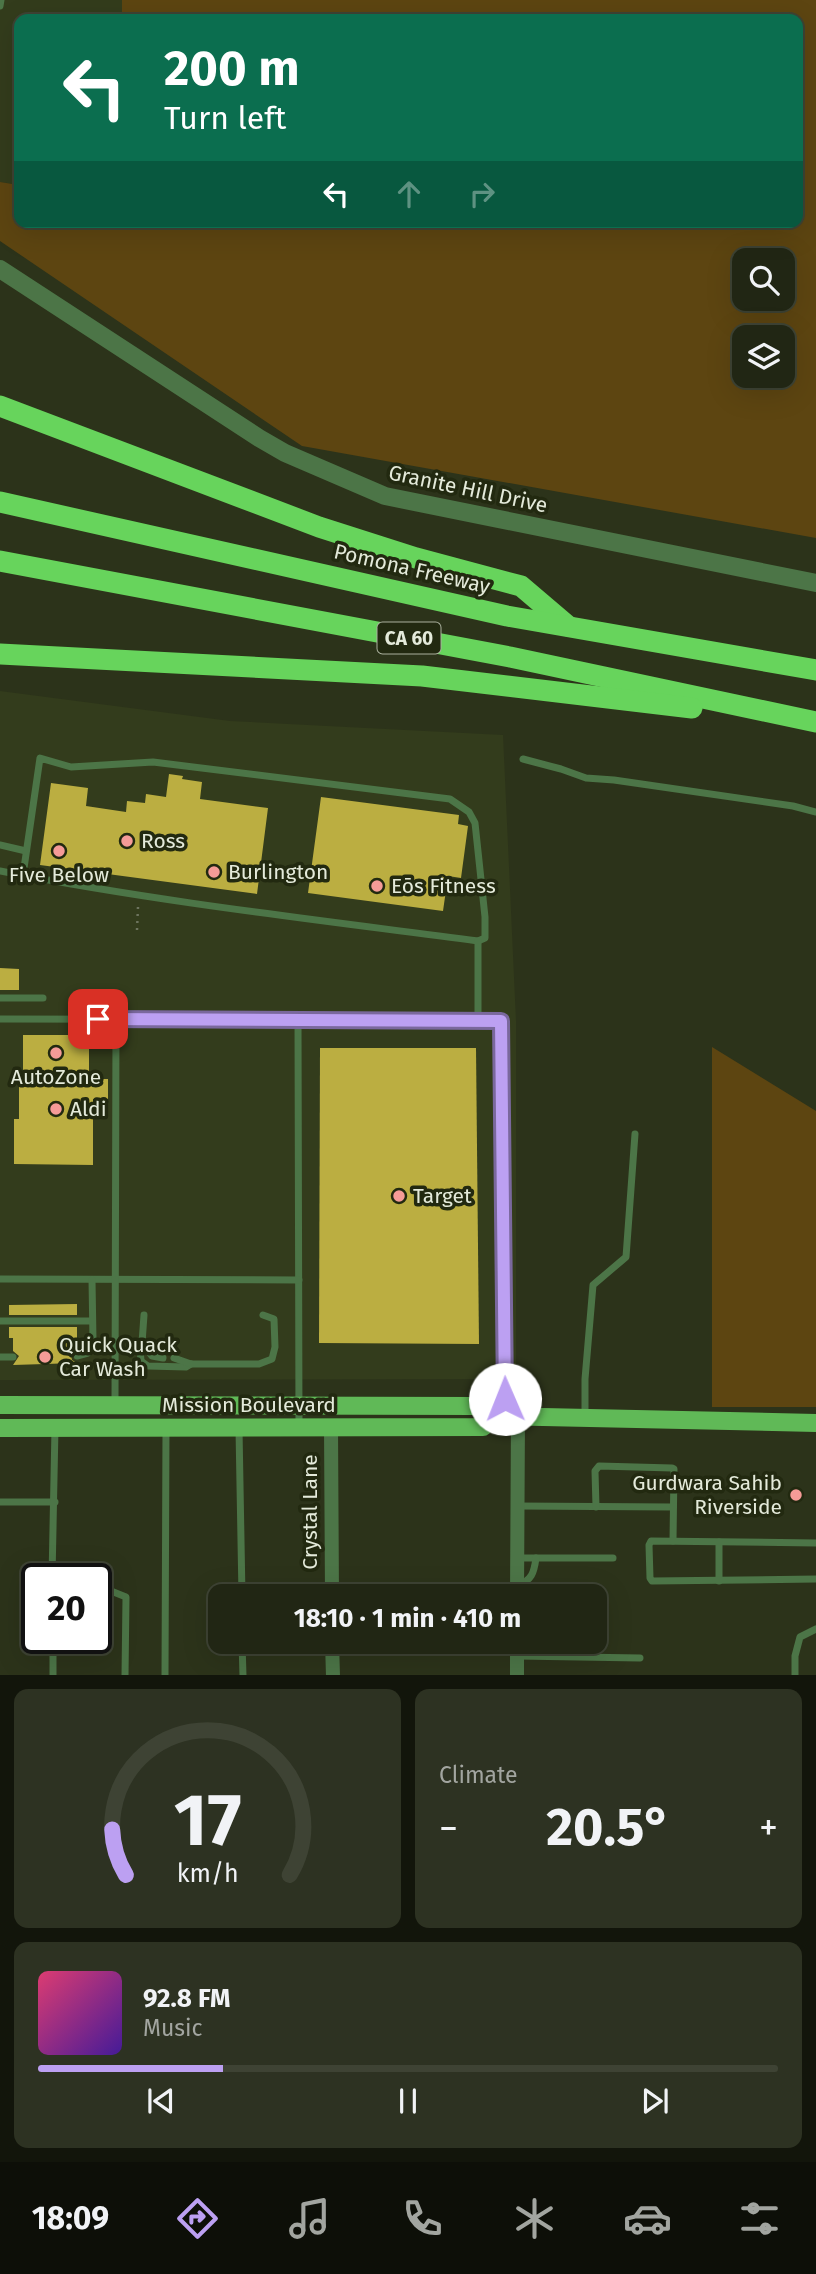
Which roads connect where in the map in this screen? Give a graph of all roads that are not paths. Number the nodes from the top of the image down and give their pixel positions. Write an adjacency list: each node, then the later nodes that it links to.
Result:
1 (1, 0): 2 (lane)
2 (0, 6)
3 (0, 269): 7 (street, Granite Hill Drive)
4 (0, 406): 8 (highway)
5 (0, 502): 8 (highway, Pomona Freeway / CA 60)
6 (0, 561): 11 (highway, CA 60)
7 (816, 583)
8 (569, 628): 10 (highway, Pomona Freeway / CA 60)
9 (0, 654): 11 (highway)
10 (816, 670)
11 (816, 723)
12 (523, 760): 13 (lane)
13 (816, 812)
14 (0, 845): 15 (lane)
15 (26, 850): 17 (lane); 18 (lane)
16 (0, 871): 17 (lane)
17 (23, 875): 18 (lane)
18 (478, 941): 24 (lane)
19 (0, 998): 20 (lane)
20 (43, 998)
21 (0, 1019): 22 (lane)
22 (116, 1019): 23 (lane); 28 (lane)
23 (298, 1019): 24 (lane); 29 (lane)
24 (478, 1020): 44 (lane)
25 (635, 1134): 45 (lane)
26 (0, 1279): 27 (lane)
27 (92, 1280): 28 (lane); 33 (lane)
28 (116, 1280): 29 (lane); 42 (lane)
29 (299, 1280): 43 (lane)
30 (144, 1315): 34 (lane)
31 (263, 1315): 40 (lane)
32 (0, 1321): 33 (lane)
33 (92, 1321): 35 (lane)
34 (142, 1343): 38 (lane); 40 (lane)
35 (77, 1356)
36 (0, 1357): 37 (lane)
37 (13, 1357)
38 (163, 1358)
39 (174, 1359): 40 (lane)
40 (191, 1364)
41 (0, 1405): 42 (main road, Mission Boulevard)
42 (115, 1405): 43 (main road, Mission Boulevard)
43 (299, 1406): 44 (main road, Mission Boulevard); 49 (lane)
44 (506, 1416): 45 (main road, Mission Boulevard); 50 (main road, Mission Boulevard); 55 (street)
45 (585, 1419): 46 (main road, Mission Boulevard)
46 (816, 1423)
47 (166, 1427): 48 (main road, Mission Boulevard); 52 (main road, Mission Boulevard); 81 (lane)
48 (239, 1427): 49 (main road, Mission Boulevard); 67 (lane)
49 (299, 1427): 50 (main road, Mission Boulevard)
50 (331, 1427): 68 (street, Crystal Lane)
51 (0, 1428): 52 (main road, Mission Boulevard)
52 (55, 1428): 54 (lane)
53 (0, 1502): 54 (lane)
54 (55, 1502): 64 (lane)
55 (517, 1506): 56 (lane); 61 (street)
56 (596, 1507): 57 (lane); 57 (lane)
57 (673, 1507): 58 (lane)
58 (673, 1541): 59 (lane); 66 (lane)
59 (719, 1542): 60 (lane); 66 (lane)
60 (816, 1543)
61 (517, 1558): 62 (lane); 69 (street)
62 (536, 1558): 63 (lane); 70 (lane)
63 (613, 1558)
64 (52, 1563)
65 (816, 1579): 66 (lane)
66 (719, 1581)
67 (242, 1584)
68 (332, 1584)
69 (517, 1584)
70 (525, 1584)
71 (112, 1591): 80 (lane)
72 (812, 1630): 85 (lane)
73 (52, 1654): 79 (lane)
74 (242, 1654): 82 (lane)
75 (332, 1654): 83 (street)
76 (517, 1654): 84 (street)
77 (585, 1654): 78 (lane)
78 (640, 1658)
79 (53, 1675)
80 (125, 1675)
81 (165, 1675)
82 (243, 1675)
83 (333, 1675)
84 (517, 1675)
85 (796, 1675)

